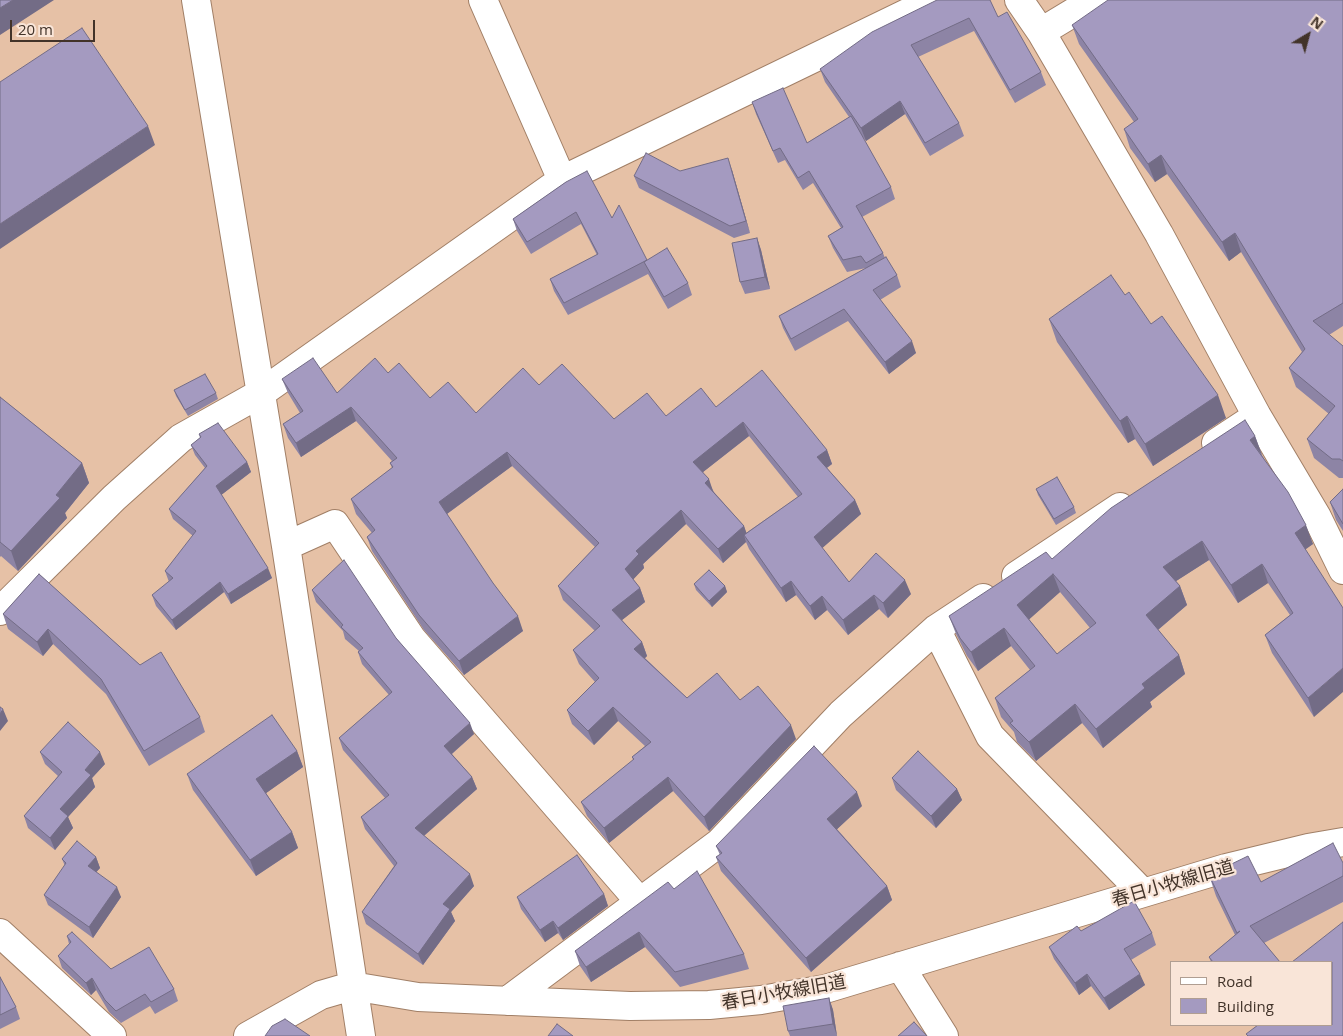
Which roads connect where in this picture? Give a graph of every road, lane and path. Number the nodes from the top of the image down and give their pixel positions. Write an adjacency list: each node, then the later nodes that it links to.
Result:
1 (196, 0): 8 (street)
2 (483, 0): 7 (street)
3 (934, 0): 7 (street)
4 (1019, 0): 6 (street)
5 (1094, 0): 6 (street)
6 (1041, 32): 9 (street)
7 (562, 180): 8 (street)
8 (261, 393): 12 (street); 14 (street)
9 (1257, 416): 10 (street); 13 (street)
10 (1199, 454)
11 (1142, 493): 15 (street)
12 (286, 546): 18 (street); 21 (street)
13 (1343, 570)
14 (0, 612)
15 (936, 629): 17 (street); 18 (street)
16 (1343, 842): 17 (street, 春日小牧線旧道)
17 (1142, 892): 20 (street, 春日小牧線旧道)
18 (640, 902): 22 (street)
19 (0, 933): 23 (street)
20 (900, 966): 22 (street, 春日小牧線旧道); 26 (street)
21 (352, 986): 22 (street, 春日小牧線旧道); 24 (street, 春日小牧線旧道); 25 (street)
22 (507, 1001)
23 (112, 1036)
24 (248, 1036)
25 (361, 1036)
26 (944, 1036)

